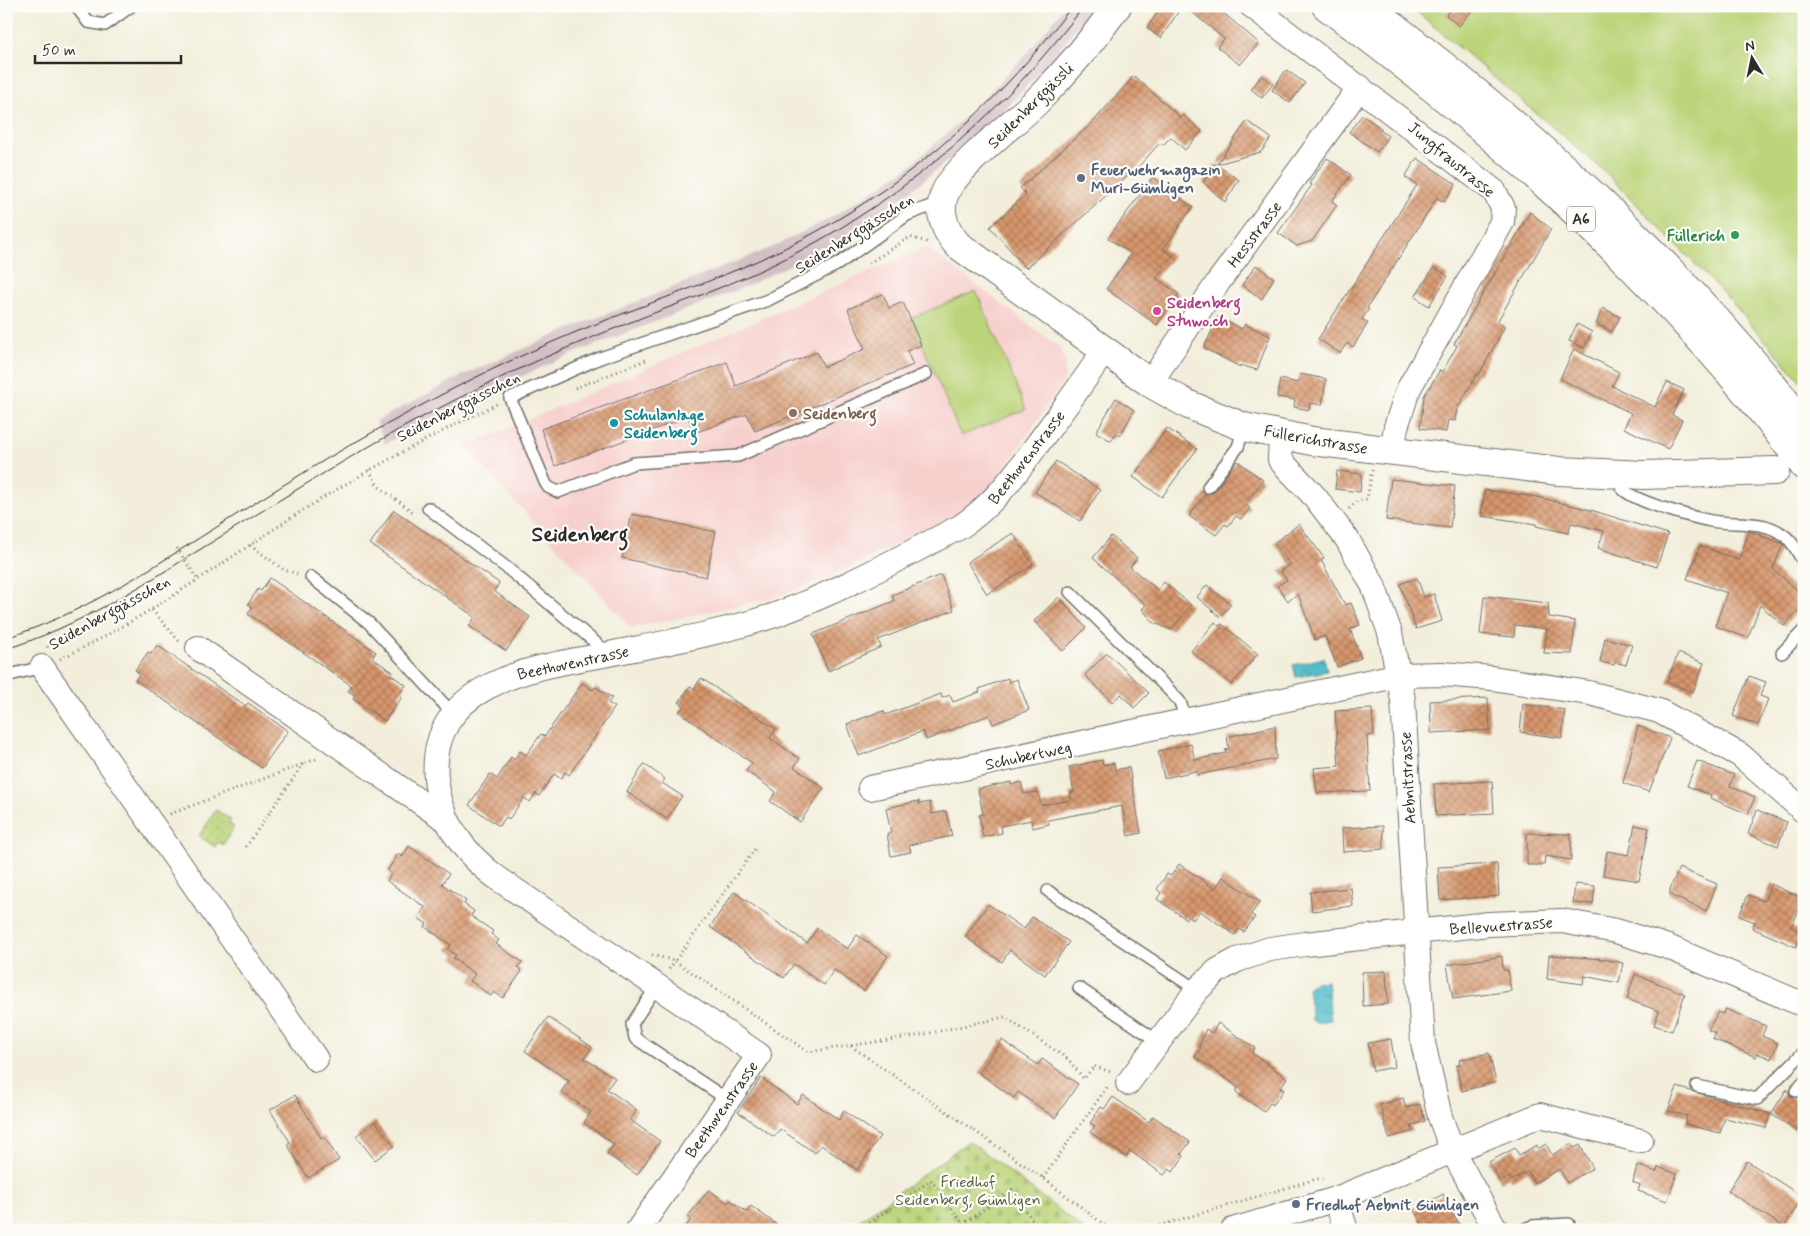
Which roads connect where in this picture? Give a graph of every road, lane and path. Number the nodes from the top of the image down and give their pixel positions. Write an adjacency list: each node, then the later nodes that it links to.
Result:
1 (76, 6): 2 (lane)
2 (131, 6)
3 (1118, 6): 8 (main road, Seidenberggässli)
4 (1252, 6): 7 (street, Jungfraustrasse)
5 (1326, 6): 17 (main road, A6)
6 (1367, 6): 13 (main road, A6)
7 (1360, 87): 11 (street, Hessstrasse); 16 (street, Jungfraustrasse)
8 (942, 202): 9 (main road, Füllerichstrasse); 12 (lane, Seidenberggässchen)
9 (1104, 351): 11 (main road, Füllerichstrasse); 38 (street, Beethovenstrasse)
10 (926, 374): 12 (lane)
11 (1150, 383): 14 (main road, Füllerichstrasse)
12 (510, 398): 18 (path, Seidenberggässchen)
13 (1804, 425)
14 (1244, 426): 15 (main road, Füllerichstrasse); 21 (lane)
15 (1281, 435): 16 (main road, Füllerichstrasse); 40 (street, Aebnitstrasse)
16 (1392, 452): 20 (main road, Füllerichstrasse)
17 (1804, 466)
18 (369, 470): 25 (path); 26 (path, Seidenberggässchen)
19 (1775, 472): 20 (main road, Füllerichstrasse)
20 (1618, 474): 28 (lane)
21 (1208, 488)
22 (1367, 499): 24 (path)
23 (428, 508): 25 (lane)
24 (1344, 514)
25 (444, 521): 38 (lane)
26 (250, 545): 31 (path); 32 (path, Seidenberggässchen)
27 (177, 548): 29 (path)
28 (1804, 564)
29 (189, 567): 30 (path); 32 (path)
30 (184, 570)
31 (312, 577): 42 (lane)
32 (198, 580): 34 (path, Seidenberggässchen)
33 (1070, 592): 43 (lane)
34 (152, 610): 36 (path); 39 (path, Seidenberggässchen)
35 (1804, 630): 37 (lane)
36 (198, 648): 44 (street)
37 (1782, 653)
38 (609, 654): 42 (street, Beethovenstrasse)
39 (56, 663): 41 (lane, Seidenberggässchen); 62 (street)
40 (1400, 675): 43 (street, Schubertweg); 47 (street); 53 (street, Aebnitstrasse)
41 (6, 676)
42 (454, 715): 49 (street, Beethovenstrasse)
43 (1186, 720): 46 (street, Schubertweg)
44 (345, 748): 45 (path); 49 (street)
45 (303, 764): 48 (path); 50 (path)
46 (870, 788)
47 (1803, 809)
48 (164, 816)
49 (446, 820): 55 (street, Beethovenstrasse)
50 (246, 847)
51 (756, 849): 54 (path)
52 (1048, 891): 57 (lane)
53 (1416, 932): 57 (street, Bellevuestrasse); 58 (street, Bellevuestrasse); 67 (street, Aebnitstrasse)
54 (675, 961): 55 (path); 60 (path)
55 (656, 987): 65 (lane); 65 (street, Beethovenstrasse)
56 (1079, 988): 59 (lane)
57 (1197, 990): 59 (street, Bellevuestrasse)
58 (1804, 1004)
59 (1159, 1042): 63 (street, Bellevuestrasse)
60 (851, 1045): 63 (path); 68 (path)
61 (1804, 1052): 64 (lane)
62 (316, 1059)
63 (1122, 1078): 68 (path)
64 (1697, 1086)
65 (728, 1100): 72 (street, Beethovenstrasse)
66 (1641, 1141): 67 (street)
67 (1453, 1152): 69 (street); 80 (street, Aebnitstrasse)
68 (1043, 1178): 76 (path)
69 (1334, 1189): 77 (path); 78 (street); 79 (street)
70 (963, 1224): 73 (path); 74 (path); 75 (path)
71 (1570, 1224): 81 (lane)
72 (638, 1230)
73 (867, 1230)
74 (954, 1230)
75 (1039, 1230)
76 (1111, 1230)
77 (1145, 1230)
78 (1233, 1230)
79 (1346, 1230)
80 (1496, 1230)
81 (1523, 1230)

